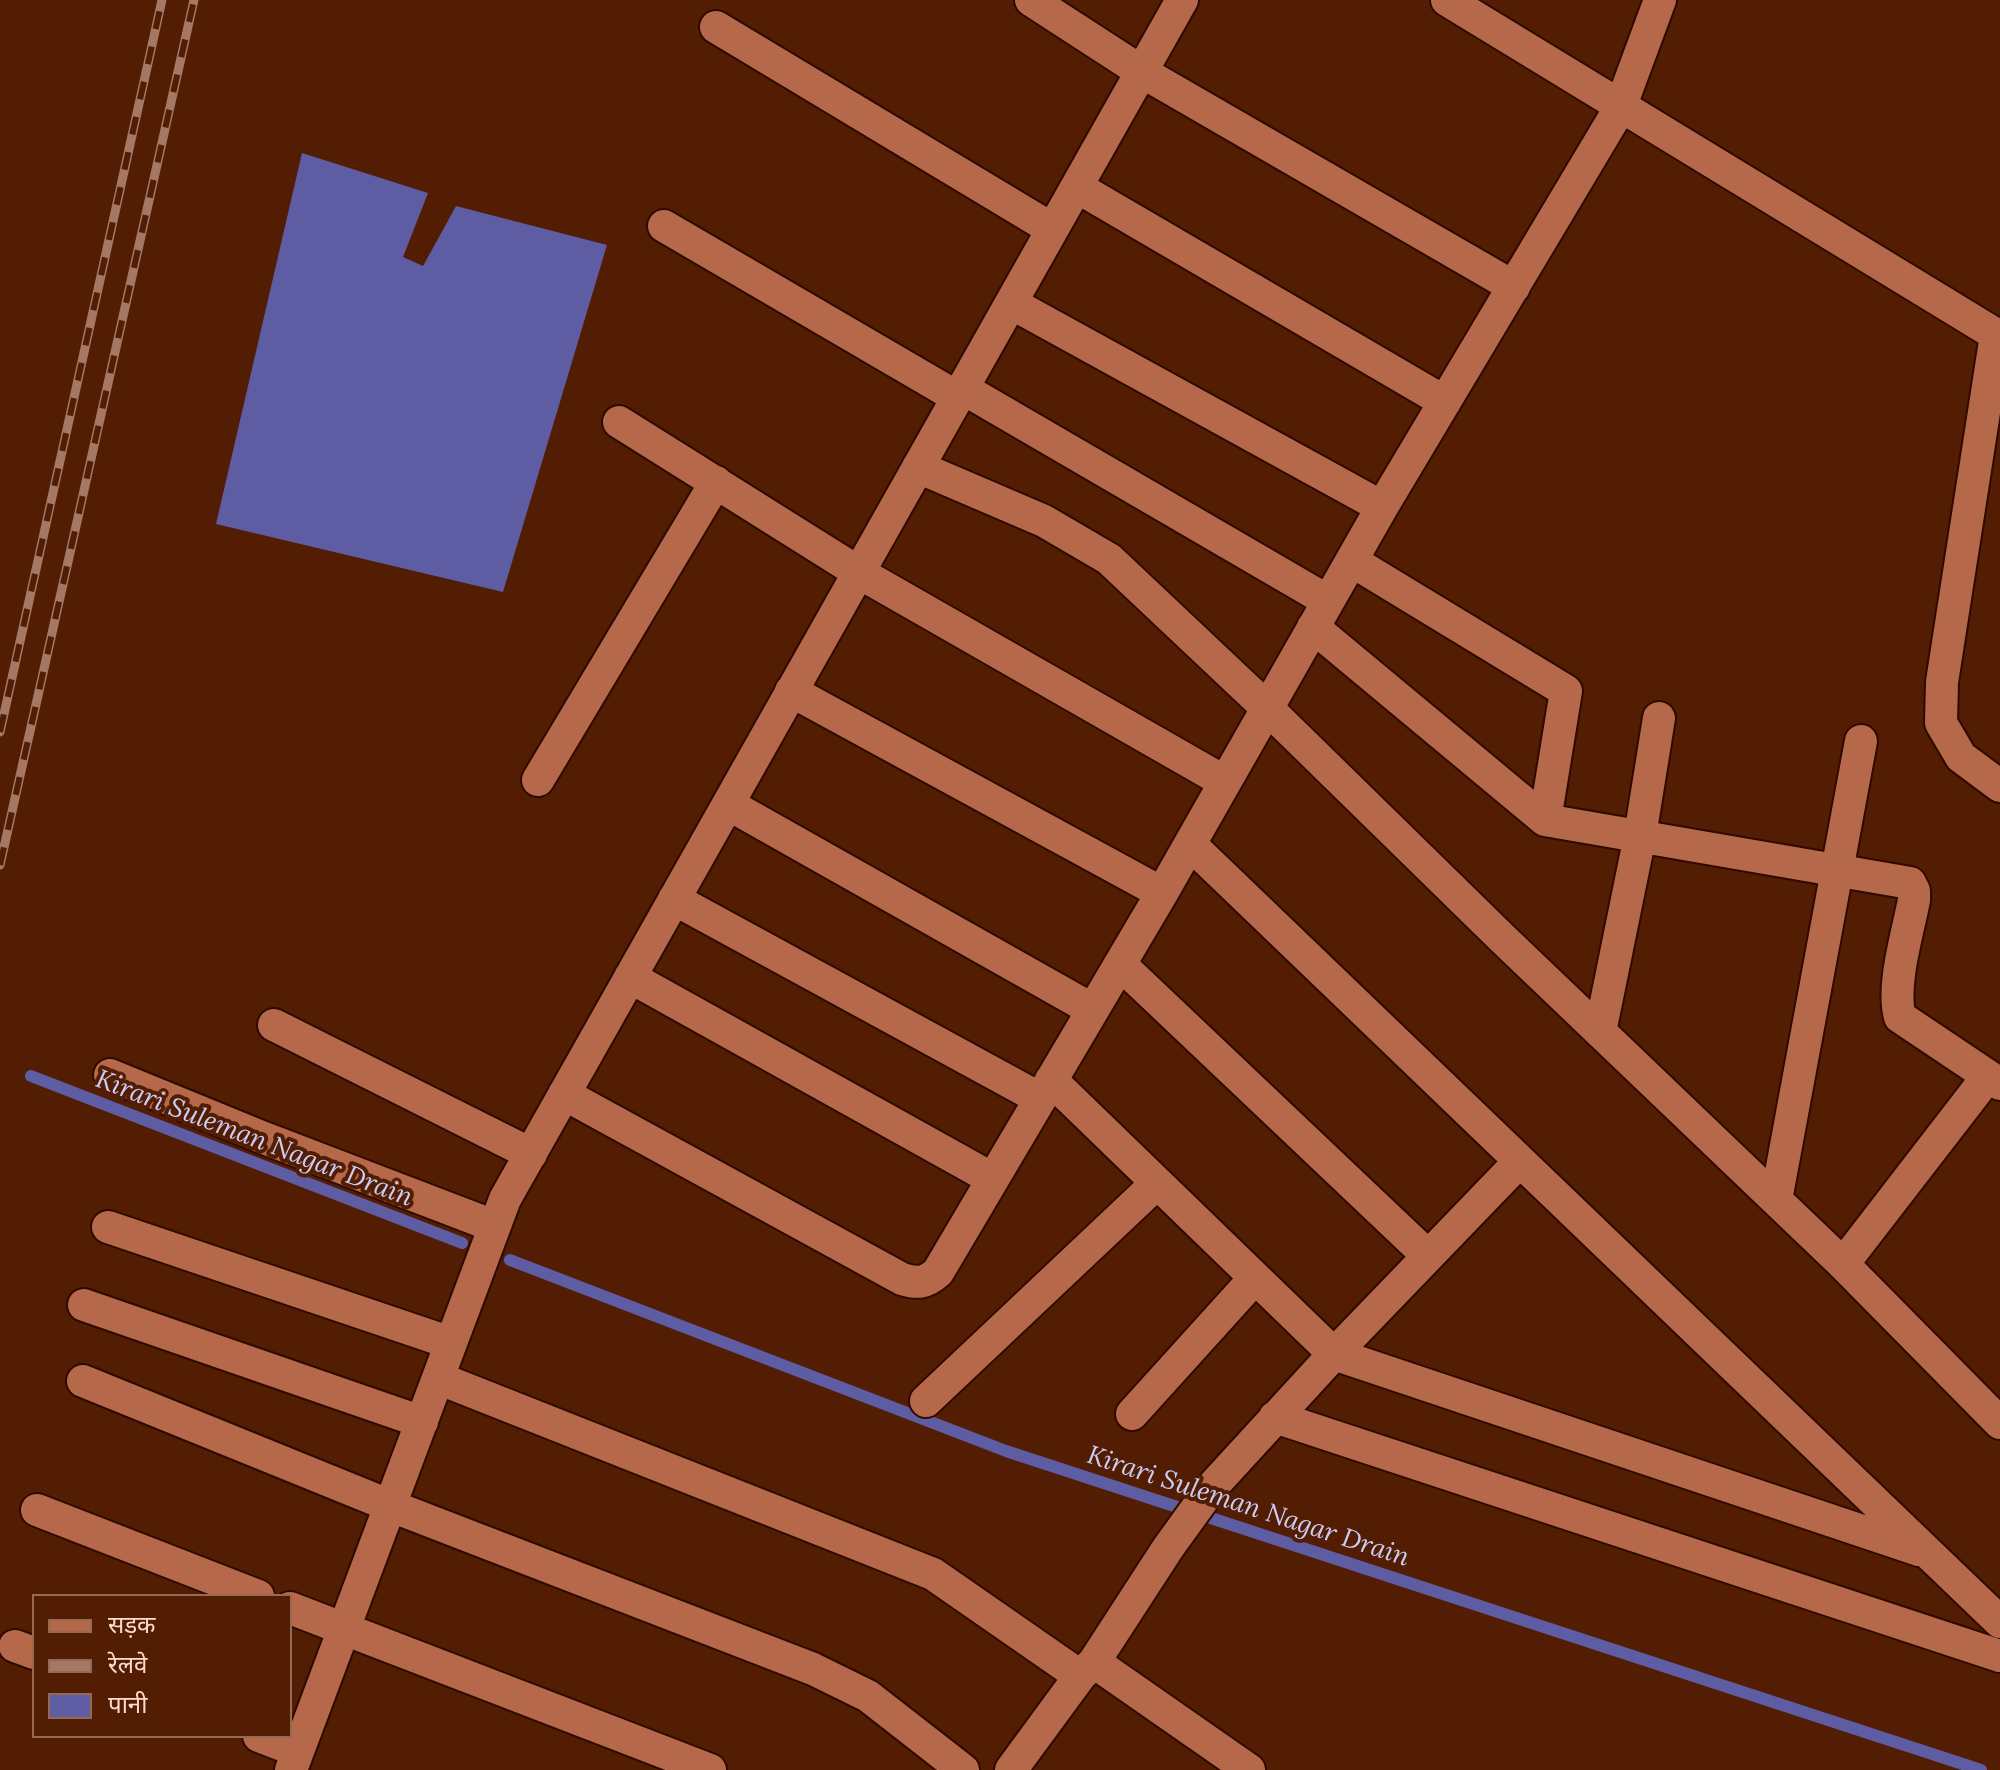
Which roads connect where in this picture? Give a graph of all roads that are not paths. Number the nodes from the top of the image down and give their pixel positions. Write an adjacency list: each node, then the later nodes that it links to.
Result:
1 (1031, 0): 6 (street)
2 (1182, 0): 6 (street)
3 (1447, 0): 7 (street)
4 (1660, 0): 7 (street)
5 (716, 27): 10 (street)
6 (1142, 72): 8 (street); 11 (street)
7 (1620, 108): 11 (street); 13 (street)
8 (1077, 187): 10 (street); 15 (street)
9 (664, 226): 14 (street)
10 (1052, 229): 12 (street)
11 (1514, 287): 15 (street)
12 (1011, 303): 14 (street); 19 (street)
13 (1998, 336): 29 (street)
14 (960, 393): 17 (street); 22 (street)
15 (1445, 402): 19 (street)
16 (619, 422): 18 (street)
17 (918, 467): 21 (street); 24 (street)
18 (716, 482): 21 (street); 27 (street)
19 (1382, 507): 20 (street)
20 (1352, 561): 22 (street); 31 (street)
21 (858, 572): 23 (street); 28 (street)
22 (1321, 614): 24 (street); 31 (street)
23 (791, 691): 30 (street); 35 (street)
24 (1267, 708): 28 (street); 41 (street)
25 (1659, 718): 32 (street)
26 (1861, 741): 34 (street)
27 (538, 780)
28 (1225, 782): 33 (street)
29 (2000, 786)
30 (728, 804): 36 (street); 39 (street)
31 (1545, 820): 32 (street)
32 (1640, 836): 34 (street); 41 (street)
33 (1190, 844): 35 (street); 47 (street)
34 (1837, 869): 43 (street); 50 (street)
35 (1162, 893): 37 (street)
36 (674, 899): 38 (street); 44 (street)
37 (1120, 964): 39 (street); 53 (street)
38 (630, 977): 45 (street); 48 (street)
39 (1093, 1010): 44 (street)
40 (274, 1025): 46 (street)
41 (1600, 1032): 50 (street)
42 (110, 1075): 51 (street)
43 (1994, 1080): 54 (street)
44 (1045, 1089): 48 (street); 49 (street)
45 (564, 1094): 46 (street); 48 (street)
46 (531, 1154): 51 (street)
47 (1520, 1161): 53 (street); 68 (street)
48 (991, 1178)
49 (1157, 1183): 55 (street); 61 (street)
50 (1776, 1200): 54 (street)
51 (494, 1226): 57 (street)
52 (108, 1227): 57 (street)
53 (1428, 1256): 58 (street)
54 (1843, 1264): 65 (street)
55 (1255, 1278): 58 (street); 62 (street)
56 (84, 1305): 64 (street)
57 (451, 1343): 59 (street)
58 (1334, 1354): 63 (street); 68 (street)
59 (438, 1378): 64 (street); 74 (street)
60 (83, 1381): 66 (street)
61 (926, 1401)
62 (1132, 1414)
63 (1275, 1417): 73 (street); 74 (street)
64 (422, 1422): 66 (street)
65 (2000, 1423)
66 (391, 1506): 72 (street); 79 (street)
67 (37, 1510): 69 (street)
68 (1930, 1554): 71 (street)
69 (253, 1594)
70 (292, 1609): 72 (street)
71 (2000, 1622)
72 (344, 1630): 76 (street); 78 (street)
73 (2000, 1656)
74 (1087, 1669): 77 (street); 80 (street)
75 (262, 1738): 76 (street)
76 (300, 1763)
77 (1013, 1769)
78 (710, 1770)
79 (963, 1770)
80 (1249, 1770)

